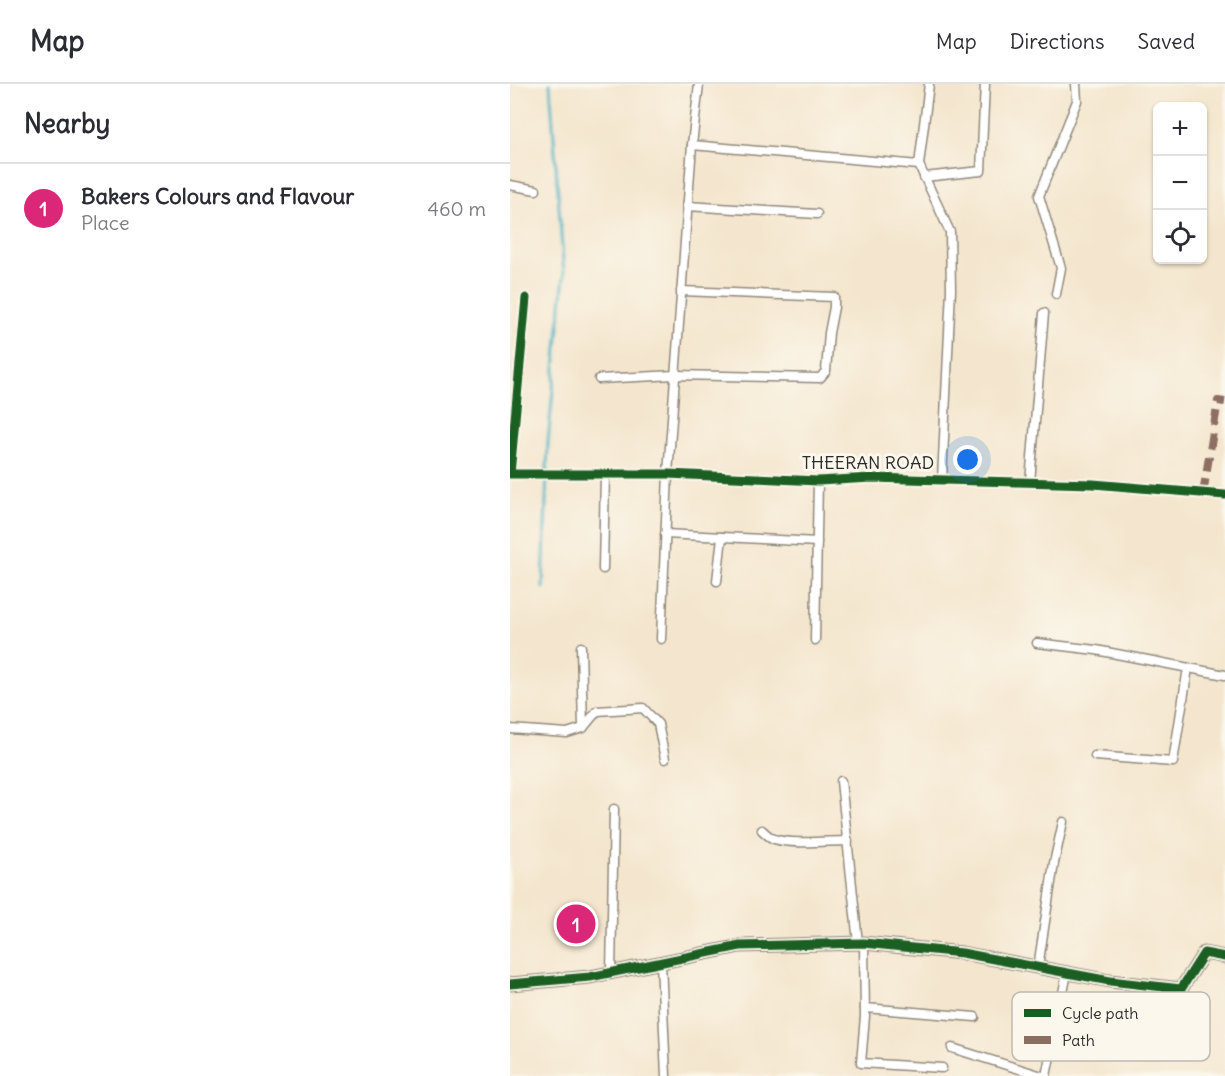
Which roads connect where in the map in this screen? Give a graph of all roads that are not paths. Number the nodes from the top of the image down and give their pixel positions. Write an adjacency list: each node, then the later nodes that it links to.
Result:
1 (699, 84): 5 (street)
2 (929, 84): 6 (street)
3 (985, 84): 7 (street)
4 (1077, 84): 13 (street)
5 (692, 145): 6 (street); 10 (street)
6 (919, 165): 7 (street)
7 (924, 177): 21 (street)
8 (510, 185): 9 (street)
9 (536, 190)
10 (687, 206): 11 (street); 12 (street)
11 (817, 214)
12 (681, 291): 16 (street); 16 (street)
13 (1056, 294)
14 (526, 298): 18 (street)
15 (1044, 312): 23 (street)
16 (675, 375): 17 (street); 20 (street)
17 (599, 379)
18 (510, 474): 19 (street, THEERAN ROAD)
19 (605, 474): 20 (street, THEERAN ROAD); 28 (street)
20 (668, 474): 22 (street, THEERAN ROAD); 25 (street)
21 (942, 480): 22 (street, THEERAN ROAD); 23 (street, THEERAN ROAD)
22 (818, 481): 27 (street)
23 (1030, 482): 24 (street, THEERAN ROAD)
24 (1225, 495)
25 (665, 534): 26 (street); 30 (street)
26 (722, 537): 27 (street); 29 (street)
27 (817, 542): 31 (street)
28 (603, 569)
29 (717, 580)
30 (662, 639)
31 (815, 640)
32 (1037, 643): 34 (street)
33 (581, 647): 36 (street)
34 (1188, 668): 35 (street); 38 (street)
35 (1225, 675)
36 (583, 728): 37 (street); 39 (street)
37 (510, 729)
38 (1095, 756)
39 (664, 759)
40 (841, 781): 44 (street)
41 (614, 809): 49 (street)
42 (1063, 822): 48 (street)
43 (762, 830): 44 (street)
44 (848, 842): 45 (street)
45 (861, 943): 47 (street); 48 (street); 53 (street)
46 (1225, 957): 50 (street)
47 (661, 963): 49 (street); 58 (street)
48 (1038, 967): 50 (street)
49 (611, 973): 51 (street)
50 (1067, 973): 52 (street)
51 (510, 984)
52 (1063, 992)
53 (865, 1008): 54 (street); 57 (street)
54 (975, 1017)
55 (952, 1048): 59 (street)
56 (1047, 1061): 59 (street)
57 (942, 1068)
58 (666, 1076)
59 (1044, 1076)

